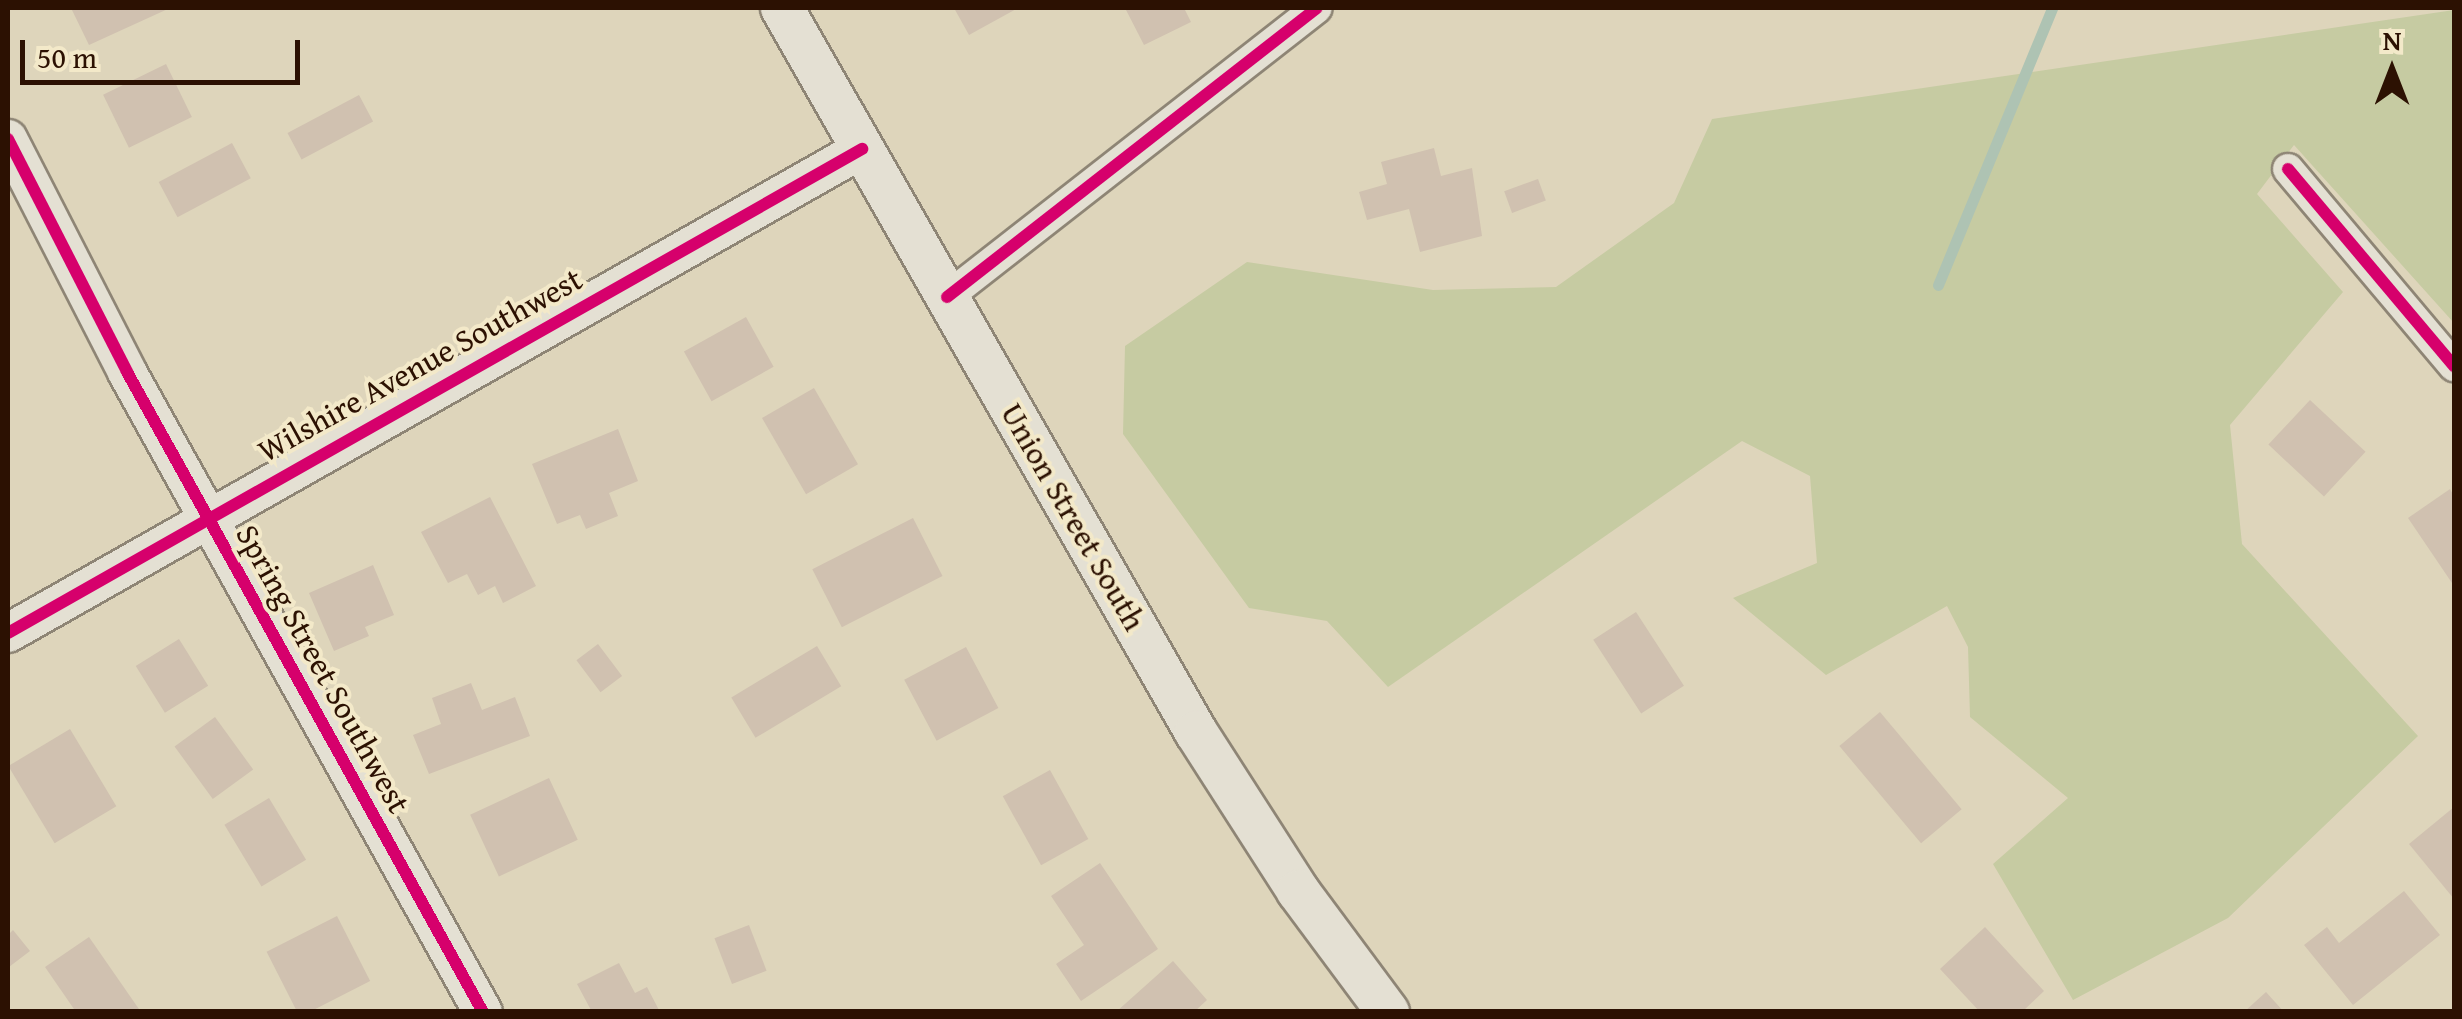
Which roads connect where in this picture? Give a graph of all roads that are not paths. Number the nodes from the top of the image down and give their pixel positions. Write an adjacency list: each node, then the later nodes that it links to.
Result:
1 (782, 8): 4 (main road, Union Street South)
2 (1317, 8): 6 (street)
3 (8, 139): 8 (street, Spring Street Southwest)
4 (862, 149): 6 (main road, Union Street South); 8 (street, Wilshire Avenue Southwest)
5 (2288, 169): 7 (street)
6 (947, 297): 11 (main road, Union Street South)
7 (2454, 366)
8 (206, 516): 9 (street, Wilshire Avenue Southwest); 10 (street, Spring Street Southwest)
9 (8, 633)
10 (483, 1012)
11 (1388, 1012)

